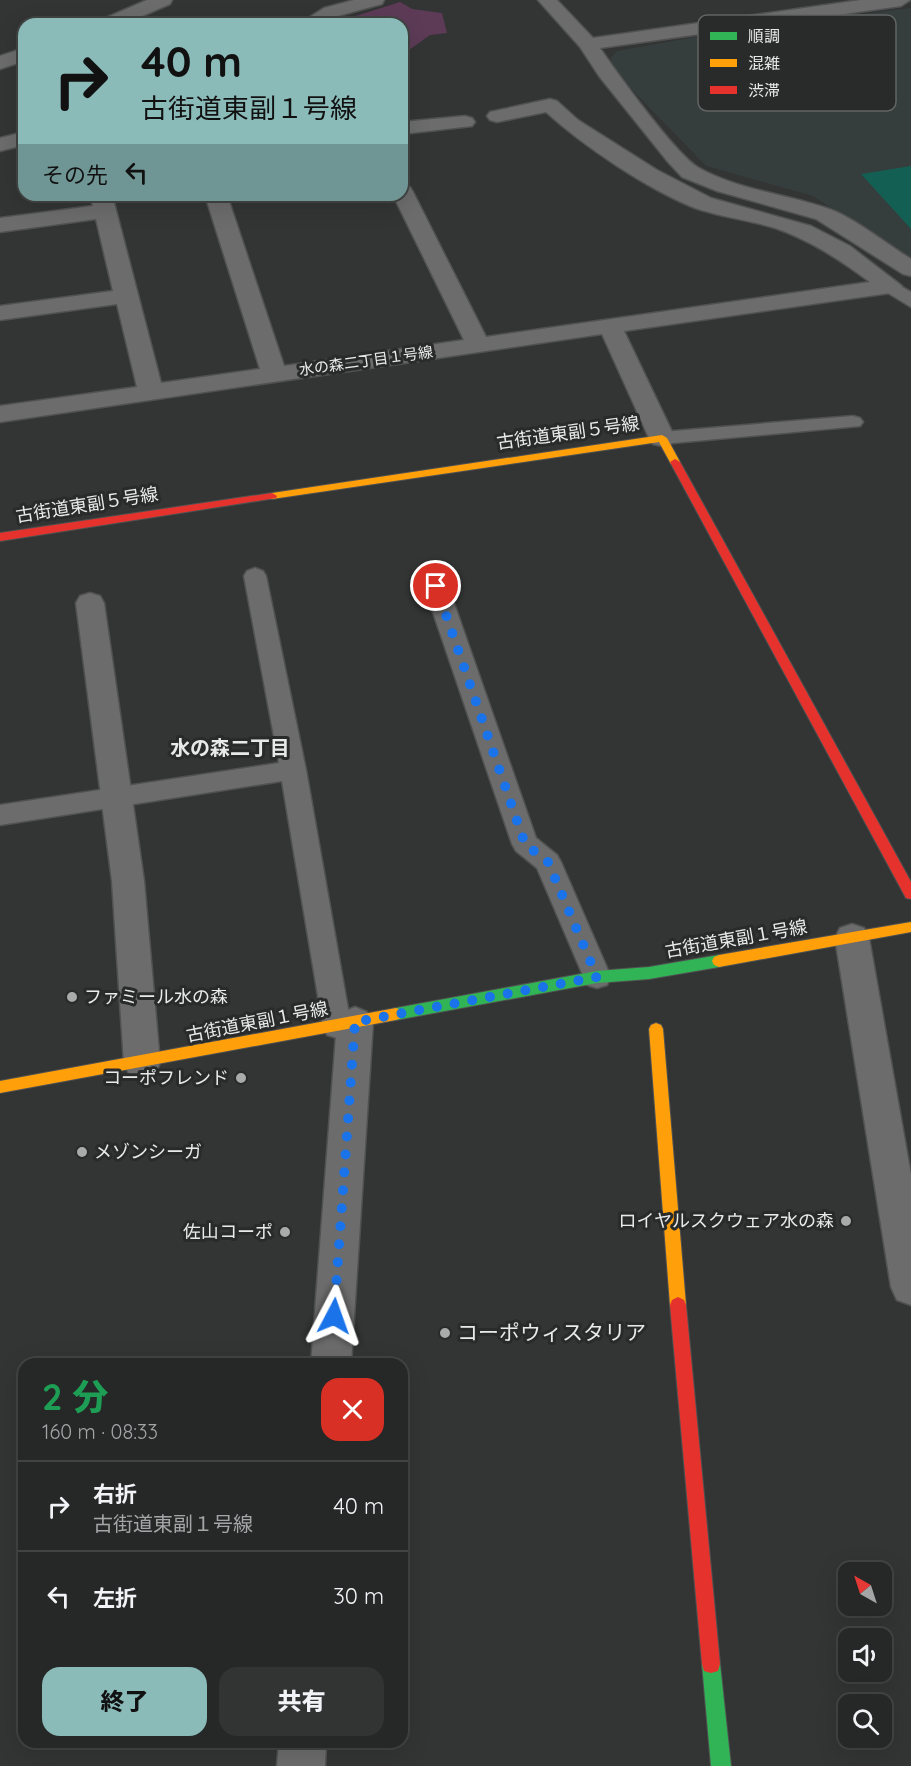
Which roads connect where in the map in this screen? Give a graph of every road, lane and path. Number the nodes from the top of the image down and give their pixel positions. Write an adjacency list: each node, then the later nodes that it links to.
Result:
1 (163, 0): 6 (street)
2 (375, 0): 7 (street)
3 (547, 0): 9 (street)
4 (901, 0): 5 (street)
5 (794, 15)
6 (122, 18)
7 (320, 18)
8 (698, 29): 9 (street)
9 (588, 44): 21 (street)
10 (18, 56): 11 (street)
11 (0, 63)
12 (497, 116): 22 (street)
13 (465, 122): 14 (street)
14 (408, 127)
15 (18, 140): 16 (street)
16 (0, 145)
17 (218, 201): 28 (street)
18 (406, 201): 27 (street)
19 (103, 203): 20 (street); 23 (street)
20 (0, 225)
21 (911, 269)
22 (890, 286): 24 (lane); 26 (street, 水の森二丁目１号線)
23 (125, 296): 25 (street); 29 (street)
24 (911, 301)
25 (0, 313)
26 (610, 326): 27 (street, 水の森二丁目１号線); 32 (street)
27 (479, 346): 28 (street, 水の森二丁目１号線)
28 (274, 374): 29 (street, 水の森二丁目１号線)
29 (150, 391): 30 (street, 水の森二丁目１号線)
30 (0, 414)
31 (853, 422): 32 (lane)
32 (662, 438): 33 (street, 古街道東副５号線); 40 (street, 古街道東副５号線)
33 (0, 537)
34 (255, 576): 37 (lane)
35 (436, 586): 43 (lane)
36 (90, 603): 38 (street)
37 (293, 770): 38 (lane); 44 (lane)
38 (115, 797): 39 (lane); 46 (street)
39 (0, 815)
40 (911, 894)
41 (911, 927): 42 (street, 古街道東副１号線)
42 (852, 938): 43 (street, 古街道東副１号線); 48 (street)
43 (597, 977): 44 (street, 古街道東副１号線)
44 (346, 1024): 46 (street, 古街道東副１号線); 49 (street)
45 (656, 1029): 52 (street)
46 (142, 1062): 47 (street, 古街道東副１号線)
47 (0, 1087)
48 (911, 1286)
49 (331, 1358)
50 (302, 1748): 51 (street)
51 (301, 1766)
52 (721, 1766)

